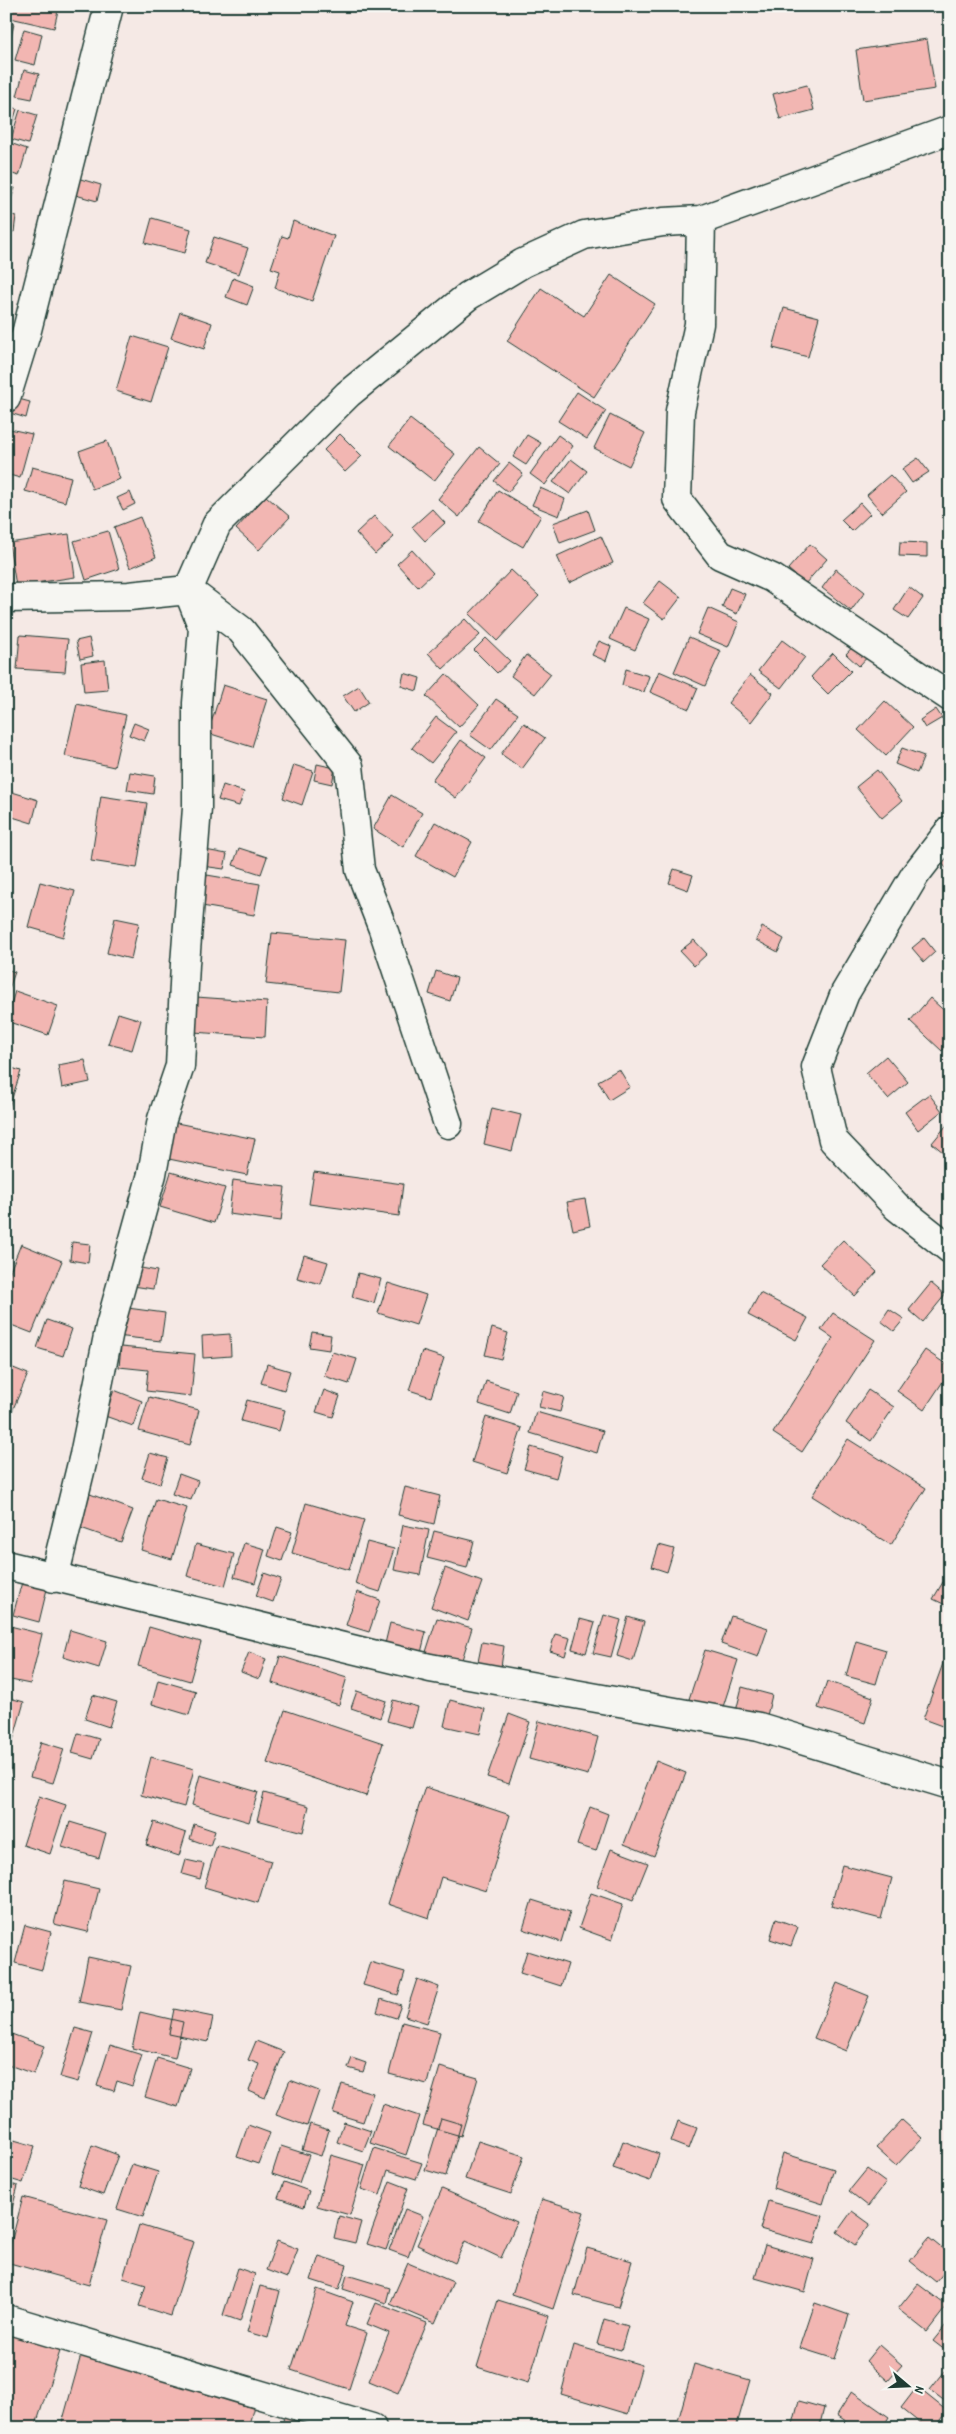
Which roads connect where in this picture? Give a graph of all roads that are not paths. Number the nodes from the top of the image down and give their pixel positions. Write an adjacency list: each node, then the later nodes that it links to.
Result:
1 (109, 6): 4 (street)
2 (950, 130): 3 (street)
3 (701, 220): 5 (street); 7 (street)
4 (6, 398)
5 (188, 590): 6 (street); 9 (street); 12 (street)
6 (6, 598)
7 (950, 697)
8 (950, 830): 10 (street)
9 (448, 1124)
10 (950, 1249)
11 (6, 1565): 12 (street)
12 (54, 1578): 13 (street)
13 (950, 1785)
14 (6, 2320): 15 (street)
15 (372, 2428)

